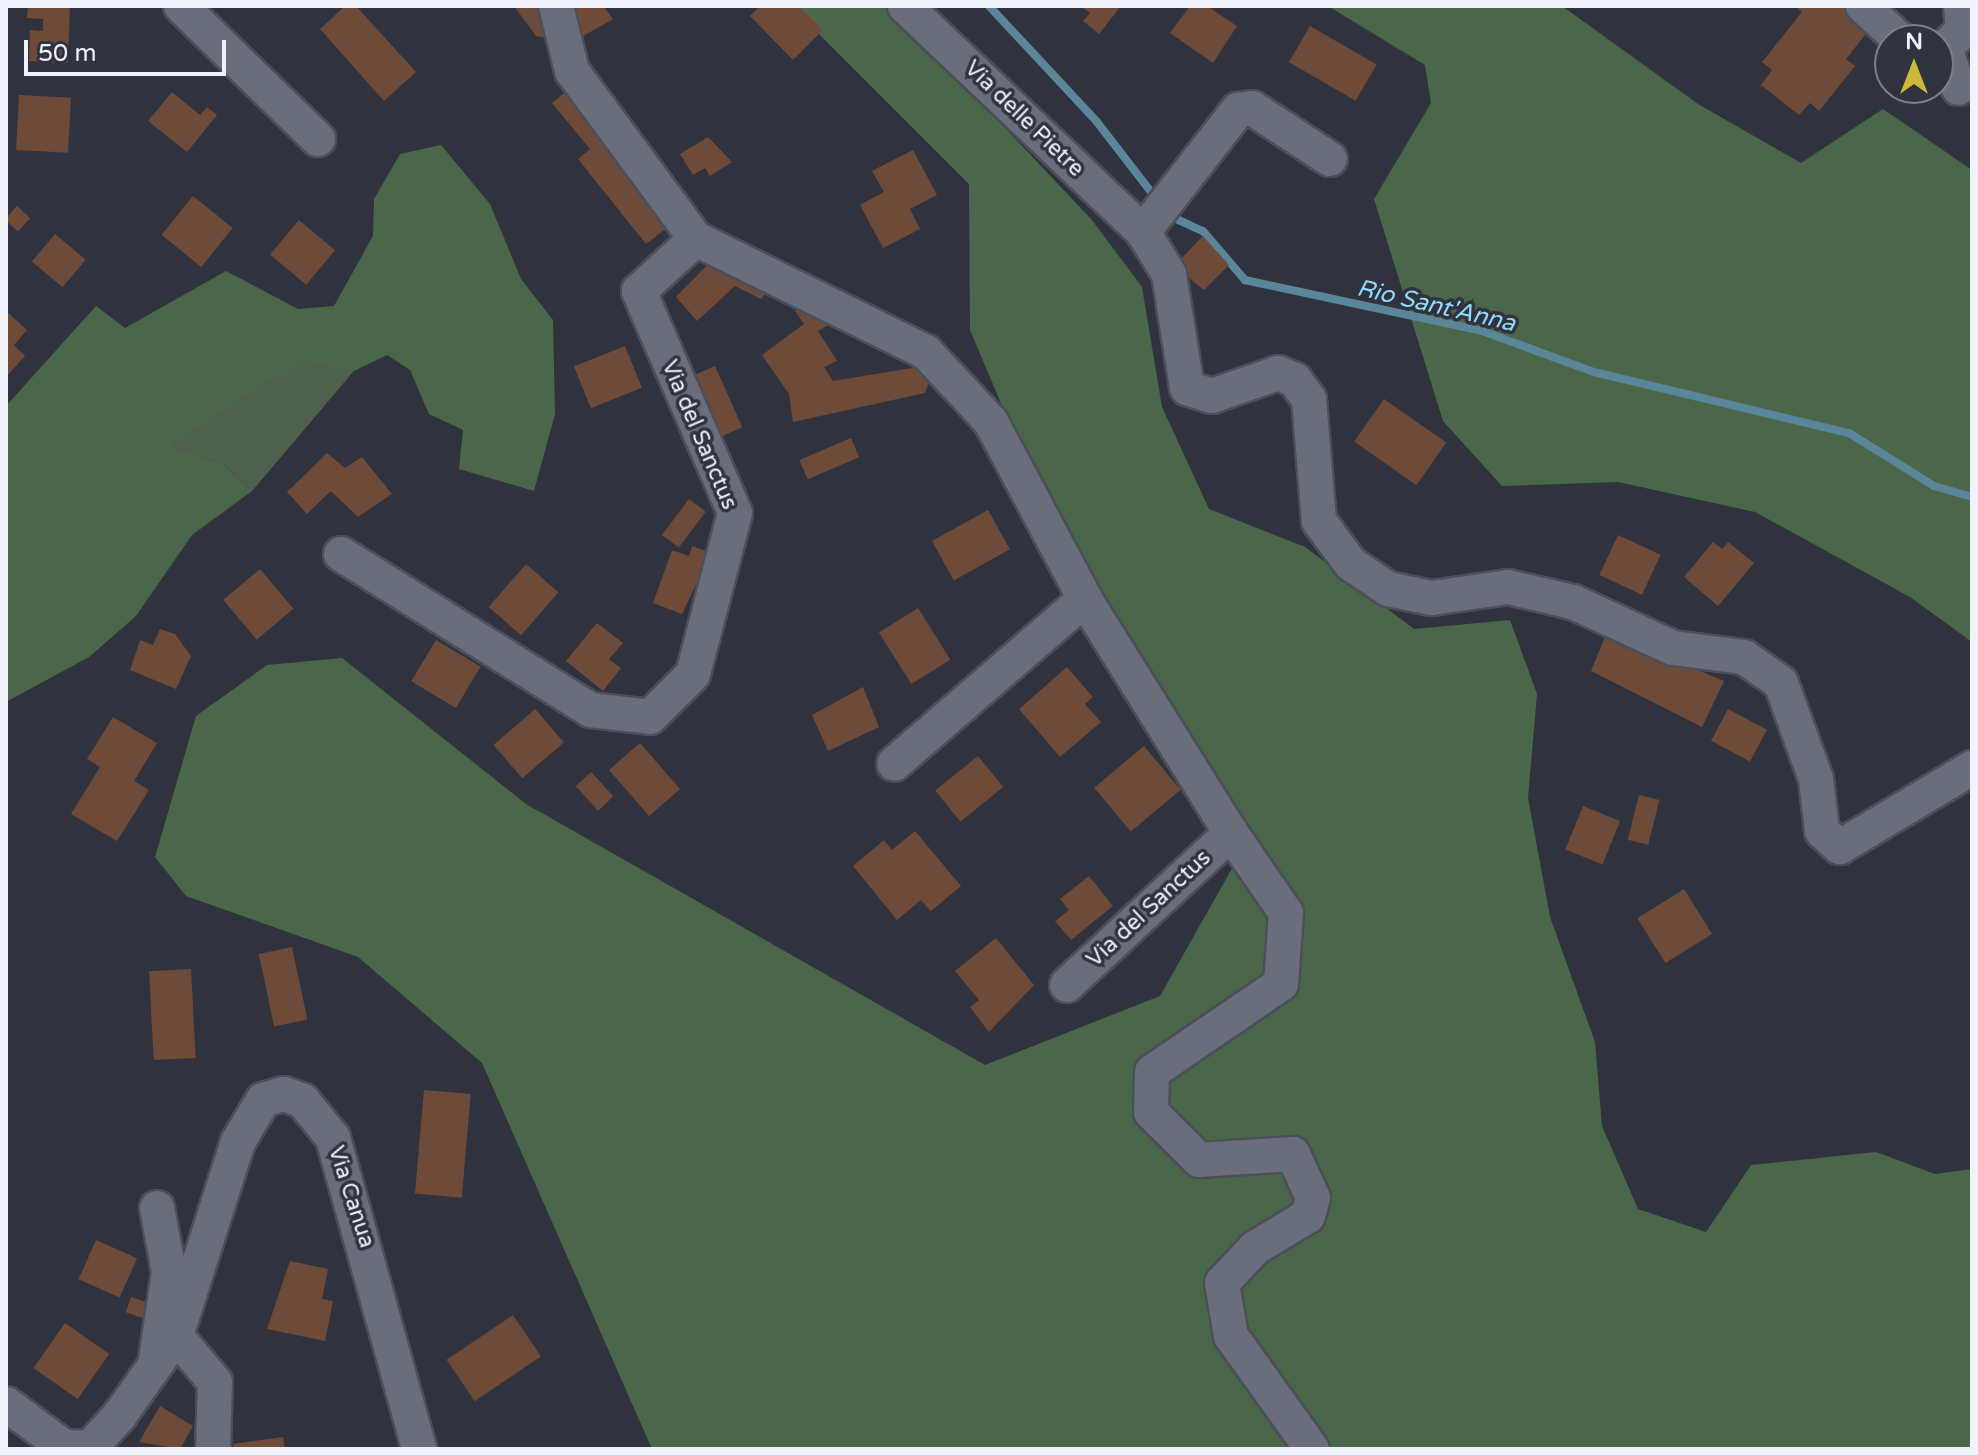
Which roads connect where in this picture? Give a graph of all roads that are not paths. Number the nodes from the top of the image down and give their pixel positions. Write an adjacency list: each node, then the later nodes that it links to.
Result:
1 (181, 6): 10 (street)
2 (556, 6): 13 (street, Via del Sanctus)
3 (905, 6): 12 (street, Via delle Pietre)
4 (1863, 6): 6 (street)
5 (1961, 6): 7 (street)
6 (1883, 24)
7 (1954, 40)
8 (1954, 78): 9 (street)
9 (1959, 88)
10 (318, 139)
11 (1330, 159): 12 (street)
12 (1146, 228): 17 (street, Via delle Pietre)
13 (696, 239): 14 (street, Via del Sanctus); 15 (street, Via del Sanctus)
14 (341, 554)
15 (1085, 599): 16 (street); 18 (street, Via del Sanctus)
16 (894, 764)
17 (1972, 768)
18 (1231, 833): 19 (street, Via del Sanctus); 25 (street, Via del Sanctus)
19 (1067, 985)
20 (157, 1208): 21 (street)
21 (167, 1350): 22 (street, Via Canua); 23 (street, Via Canua); 24 (street)
22 (6, 1404)
23 (419, 1448)
24 (213, 1449)
25 (1312, 1449)

